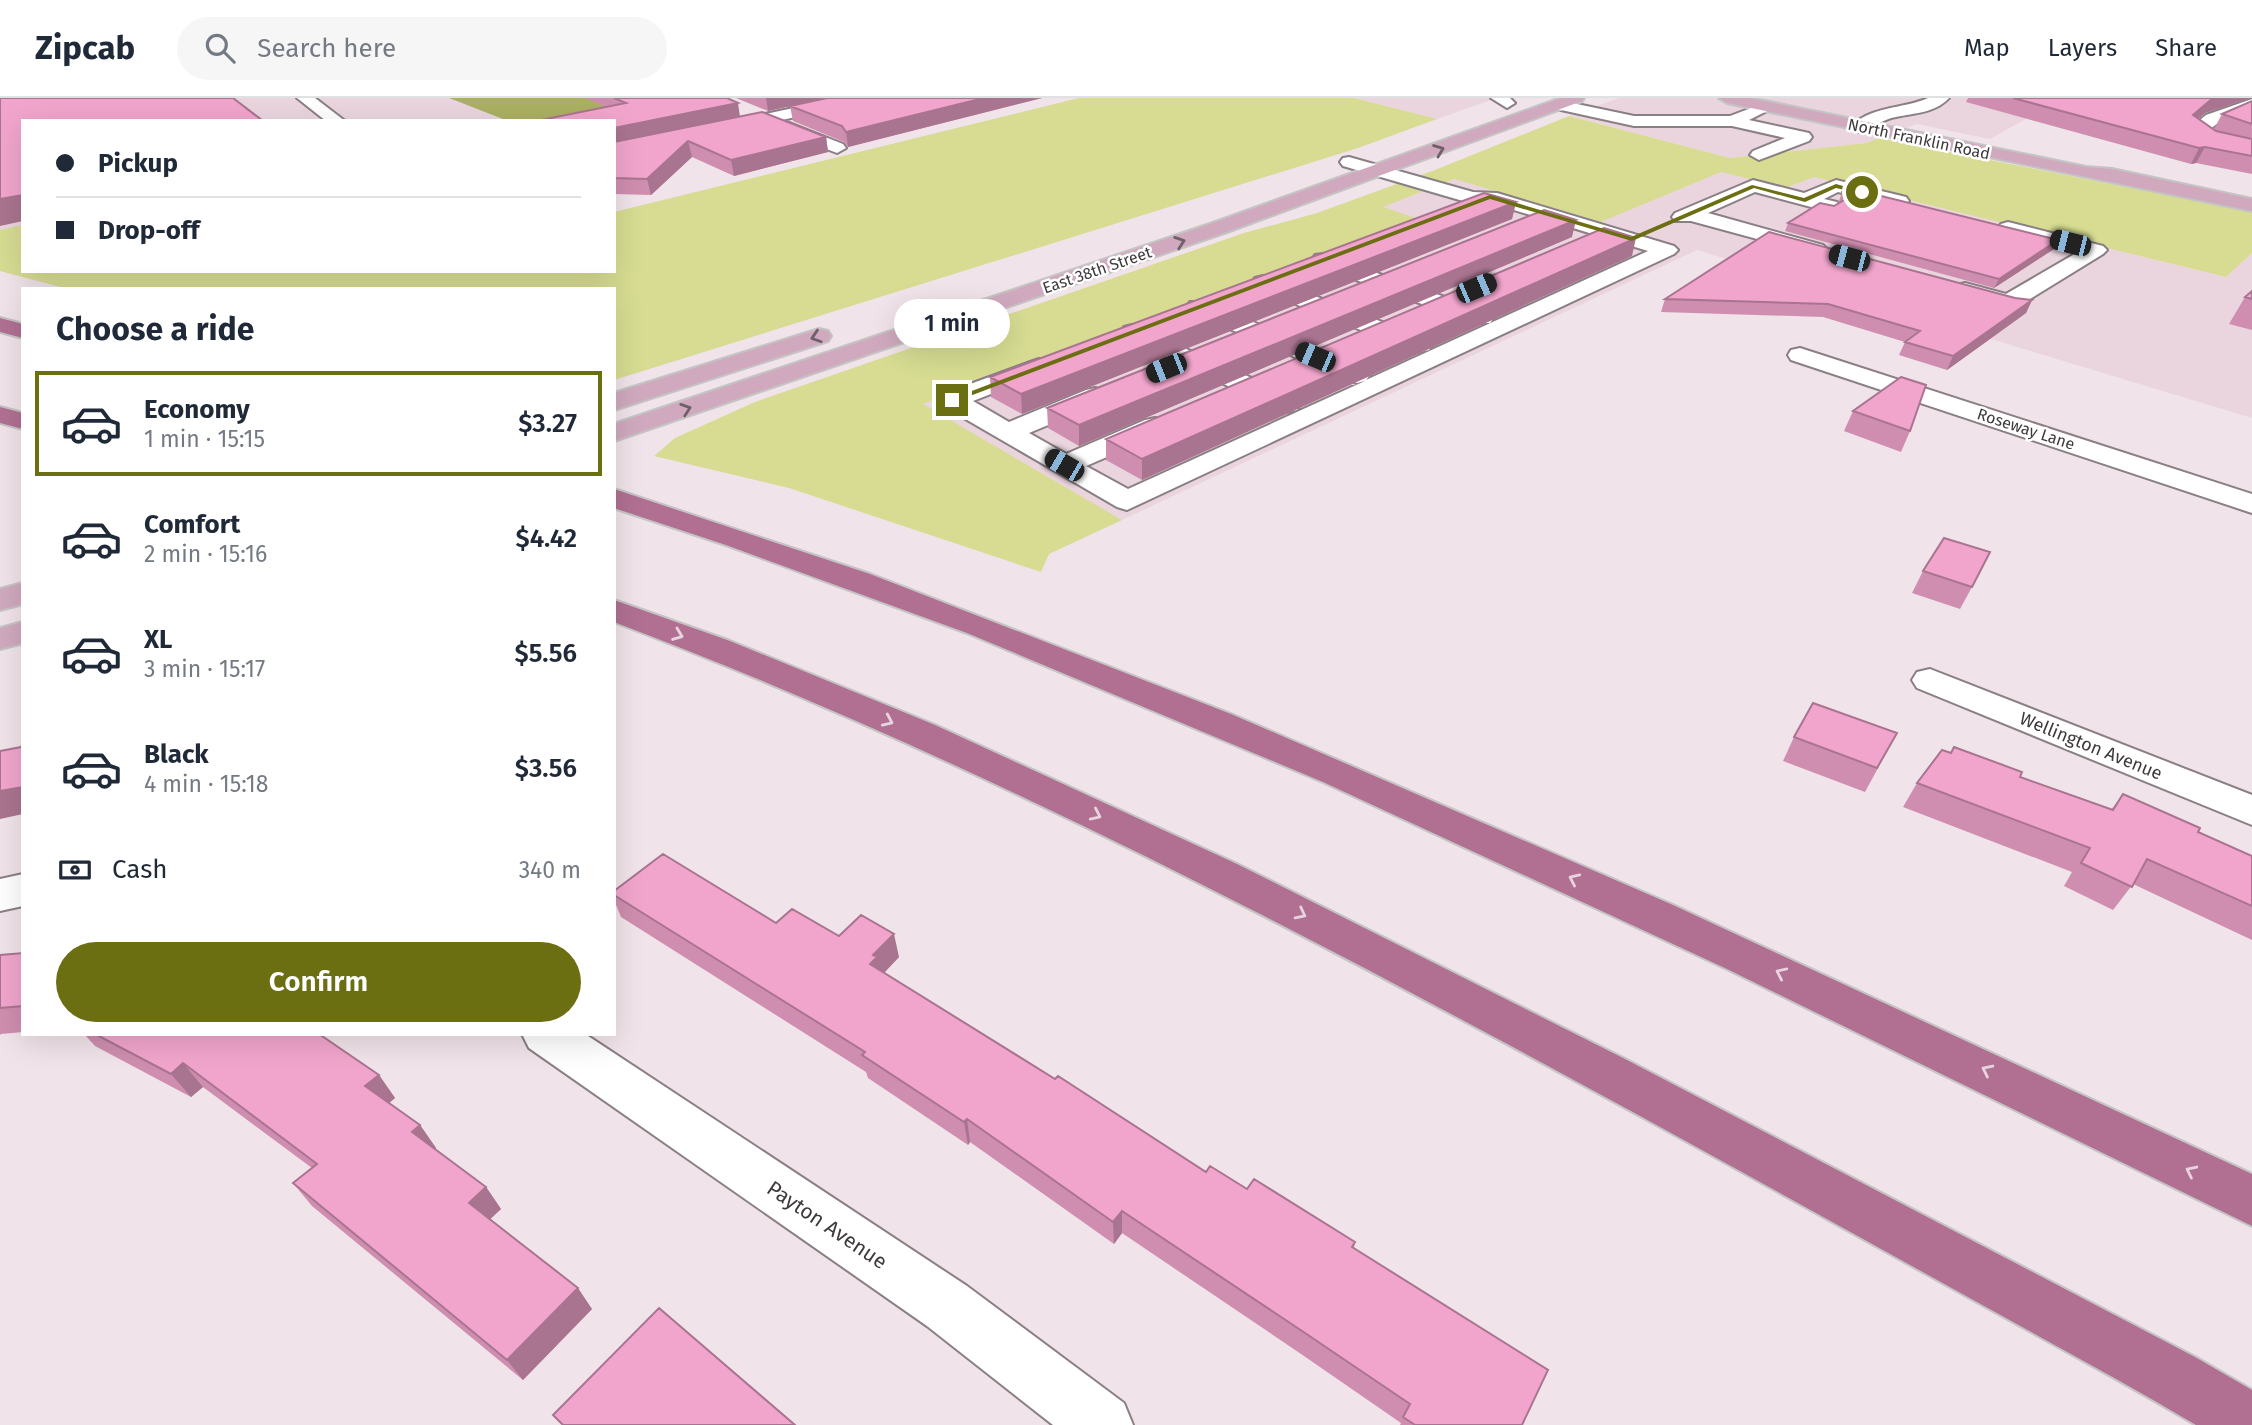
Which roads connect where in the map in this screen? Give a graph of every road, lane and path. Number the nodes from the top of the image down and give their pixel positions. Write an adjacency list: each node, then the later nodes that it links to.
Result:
1 (305, 98): 11 (street)
2 (862, 98): 12 (street)
3 (1576, 98): 9 (main road, East 38th Street)
4 (1727, 98): 7 (main road, North Franklin Road)
5 (1941, 98): 14 (street)
6 (1510, 100): 20 (main road)
7 (1771, 102): 13 (street); 14 (main road, North Franklin Road)
8 (2252, 104): 18 (street)
9 (1558, 105): 13 (street); 21 (main road, East 38th Street, one-way to 9)
10 (743, 110): 12 (street)
11 (334, 119)
12 (766, 119): 15 (street); 17 (street)
13 (1732, 121): 16 (street)
14 (1885, 124): 16 (street); 27 (main road, North Franklin Road)
15 (703, 133)
16 (1803, 137): 19 (street)
17 (837, 149)
18 (2252, 150)
19 (1759, 155)
20 (1349, 162): 21 (street); 25 (main road)
21 (1382, 171): 23 (street); 74 (main road, East 38th Street, one-way to 21)
22 (1727, 198): 24 (street); 24 (street); 30 (street)
23 (1478, 199): 28 (street); 29 (street)
24 (1805, 200): 26 (street)
25 (1226, 203)
26 (1914, 205)
27 (2252, 205)
28 (1449, 212)
29 (1549, 214): 32 (street); 33 (street)
30 (1689, 214): 34 (street); 37 (street)
31 (1992, 224): 41 (street)
32 (1510, 230)
33 (1607, 232): 34 (street); 36 (street)
34 (1632, 239): 43 (street)
35 (1358, 246): 38 (street)
36 (1575, 246)
37 (1836, 254)
38 (1323, 260): 44 (street); 45 (street)
39 (1413, 269): 44 (street)
40 (1579, 271): 43 (street)
41 (2041, 272): 42 (street); 46 (street)
42 (2015, 275)
43 (1604, 279): 49 (street)
44 (1381, 281): 50 (street); 51 (street)
45 (1263, 282): 51 (street); 52 (street)
46 (1942, 284)
47 (1472, 290): 50 (street)
48 (1531, 293): 49 (street)
49 (1555, 302): 54 (street)
50 (1440, 303): 54 (street); 55 (street)
51 (1321, 306): 55 (street); 58 (street)
52 (1180, 314): 58 (street); 62 (street)
53 (0, 325): 56 (highway)
54 (1503, 326): 59 (street)
55 (1380, 329): 59 (street); 61 (street)
56 (21, 330)
57 (837, 330): 69 (main road, one-way to 69)
58 (1256, 332): 61 (street); 62 (street)
59 (1443, 354): 66 (street)
60 (1800, 355): 80 (street, Roseway Lane)
61 (1315, 357): 66 (street); 67 (street)
62 (1189, 358): 64 (street); 67 (street)
63 (1061, 359): 75 (street)
64 (1166, 368)
65 (1084, 370): 75 (street)
66 (1378, 384): 72 (street)
67 (1248, 386): 68 (street); 72 (street)
68 (1224, 396)
69 (616, 401)
70 (1153, 405): 78 (street)
71 (0, 415): 73 (highway)
72 (1312, 415): 77 (street)
73 (21, 420)
74 (618, 431)
75 (1006, 432): 78 (street)
76 (1209, 432): 77 (street)
77 (1241, 448): 78 (street)
78 (1064, 465)
79 (616, 499): 91 (highway, one-way to 79)
80 (2252, 504)
81 (21, 594): 82 (main road)
82 (0, 600)
83 (616, 611): 92 (highway, one-way to 92)
84 (21, 633): 85 (main road)
85 (0, 639)
86 (1930, 680): 87 (street, Wellington Avenue)
87 (2252, 811)
88 (21, 890): 89 (street)
89 (0, 895)
90 (549, 1036): 93 (street, Payton Avenue)
91 (2252, 1201)
92 (2252, 1424)
93 (1102, 1425)

